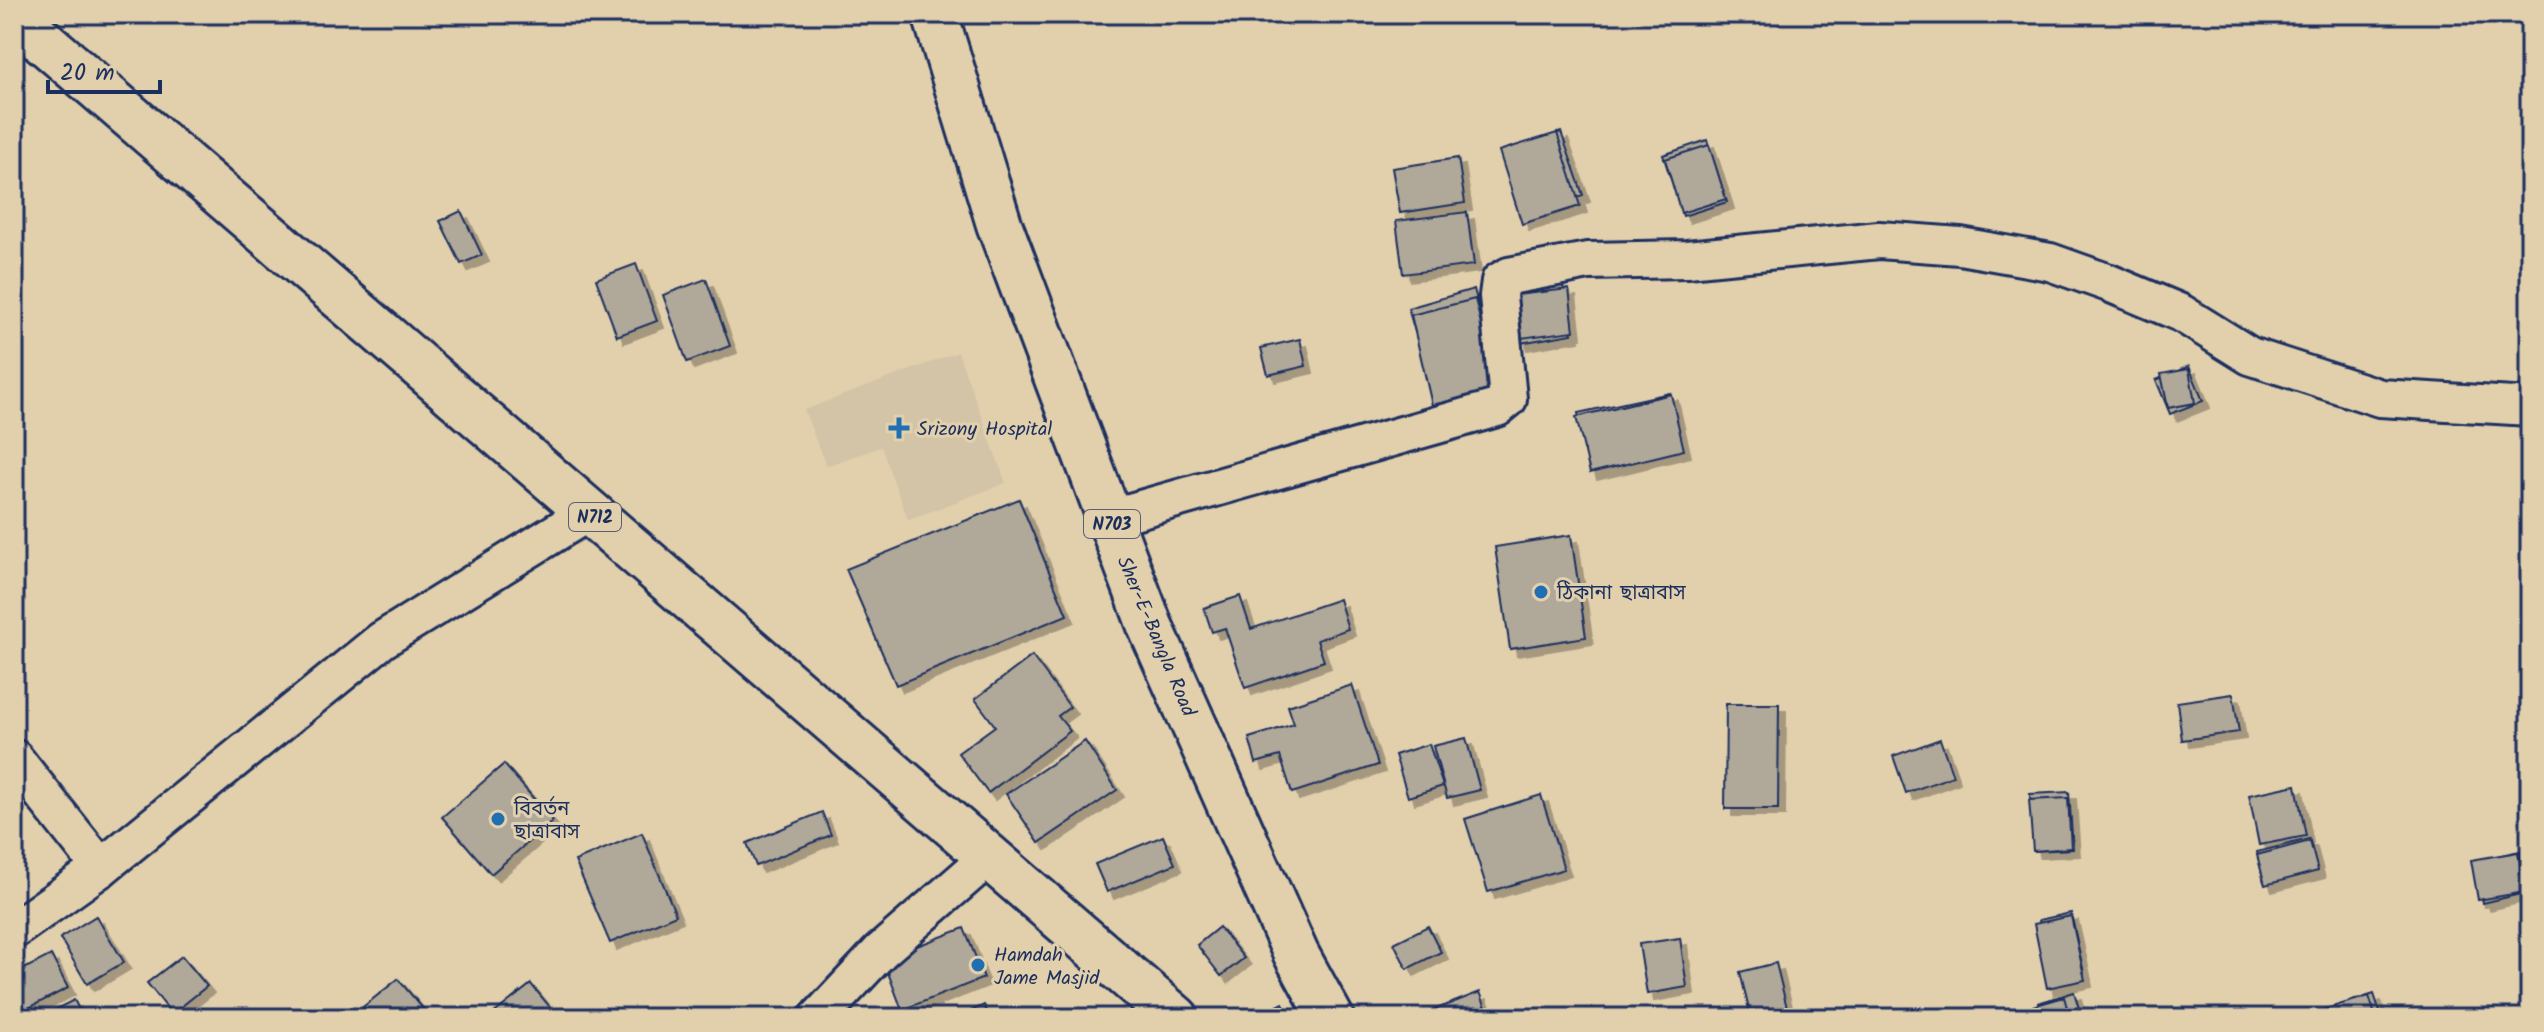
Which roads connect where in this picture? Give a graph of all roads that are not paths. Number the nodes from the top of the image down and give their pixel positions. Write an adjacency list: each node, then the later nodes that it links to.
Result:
1 (935, 14): 5 (highway, Sher-E-Bangla Road / N703)
2 (14, 16): 4 (highway, N712)
3 (2530, 407): 5 (street)
4 (589, 512): 7 (highway, N712); 8 (street)
5 (1109, 518): 12 (highway, Sher-E-Bangla Road / N703)
6 (14, 758): 8 (street)
7 (989, 857): 10 (street); 11 (highway, N712)
8 (101, 868): 9 (street)
9 (14, 930)
10 (818, 1018)
11 (1176, 1018)
12 (1331, 1018)

